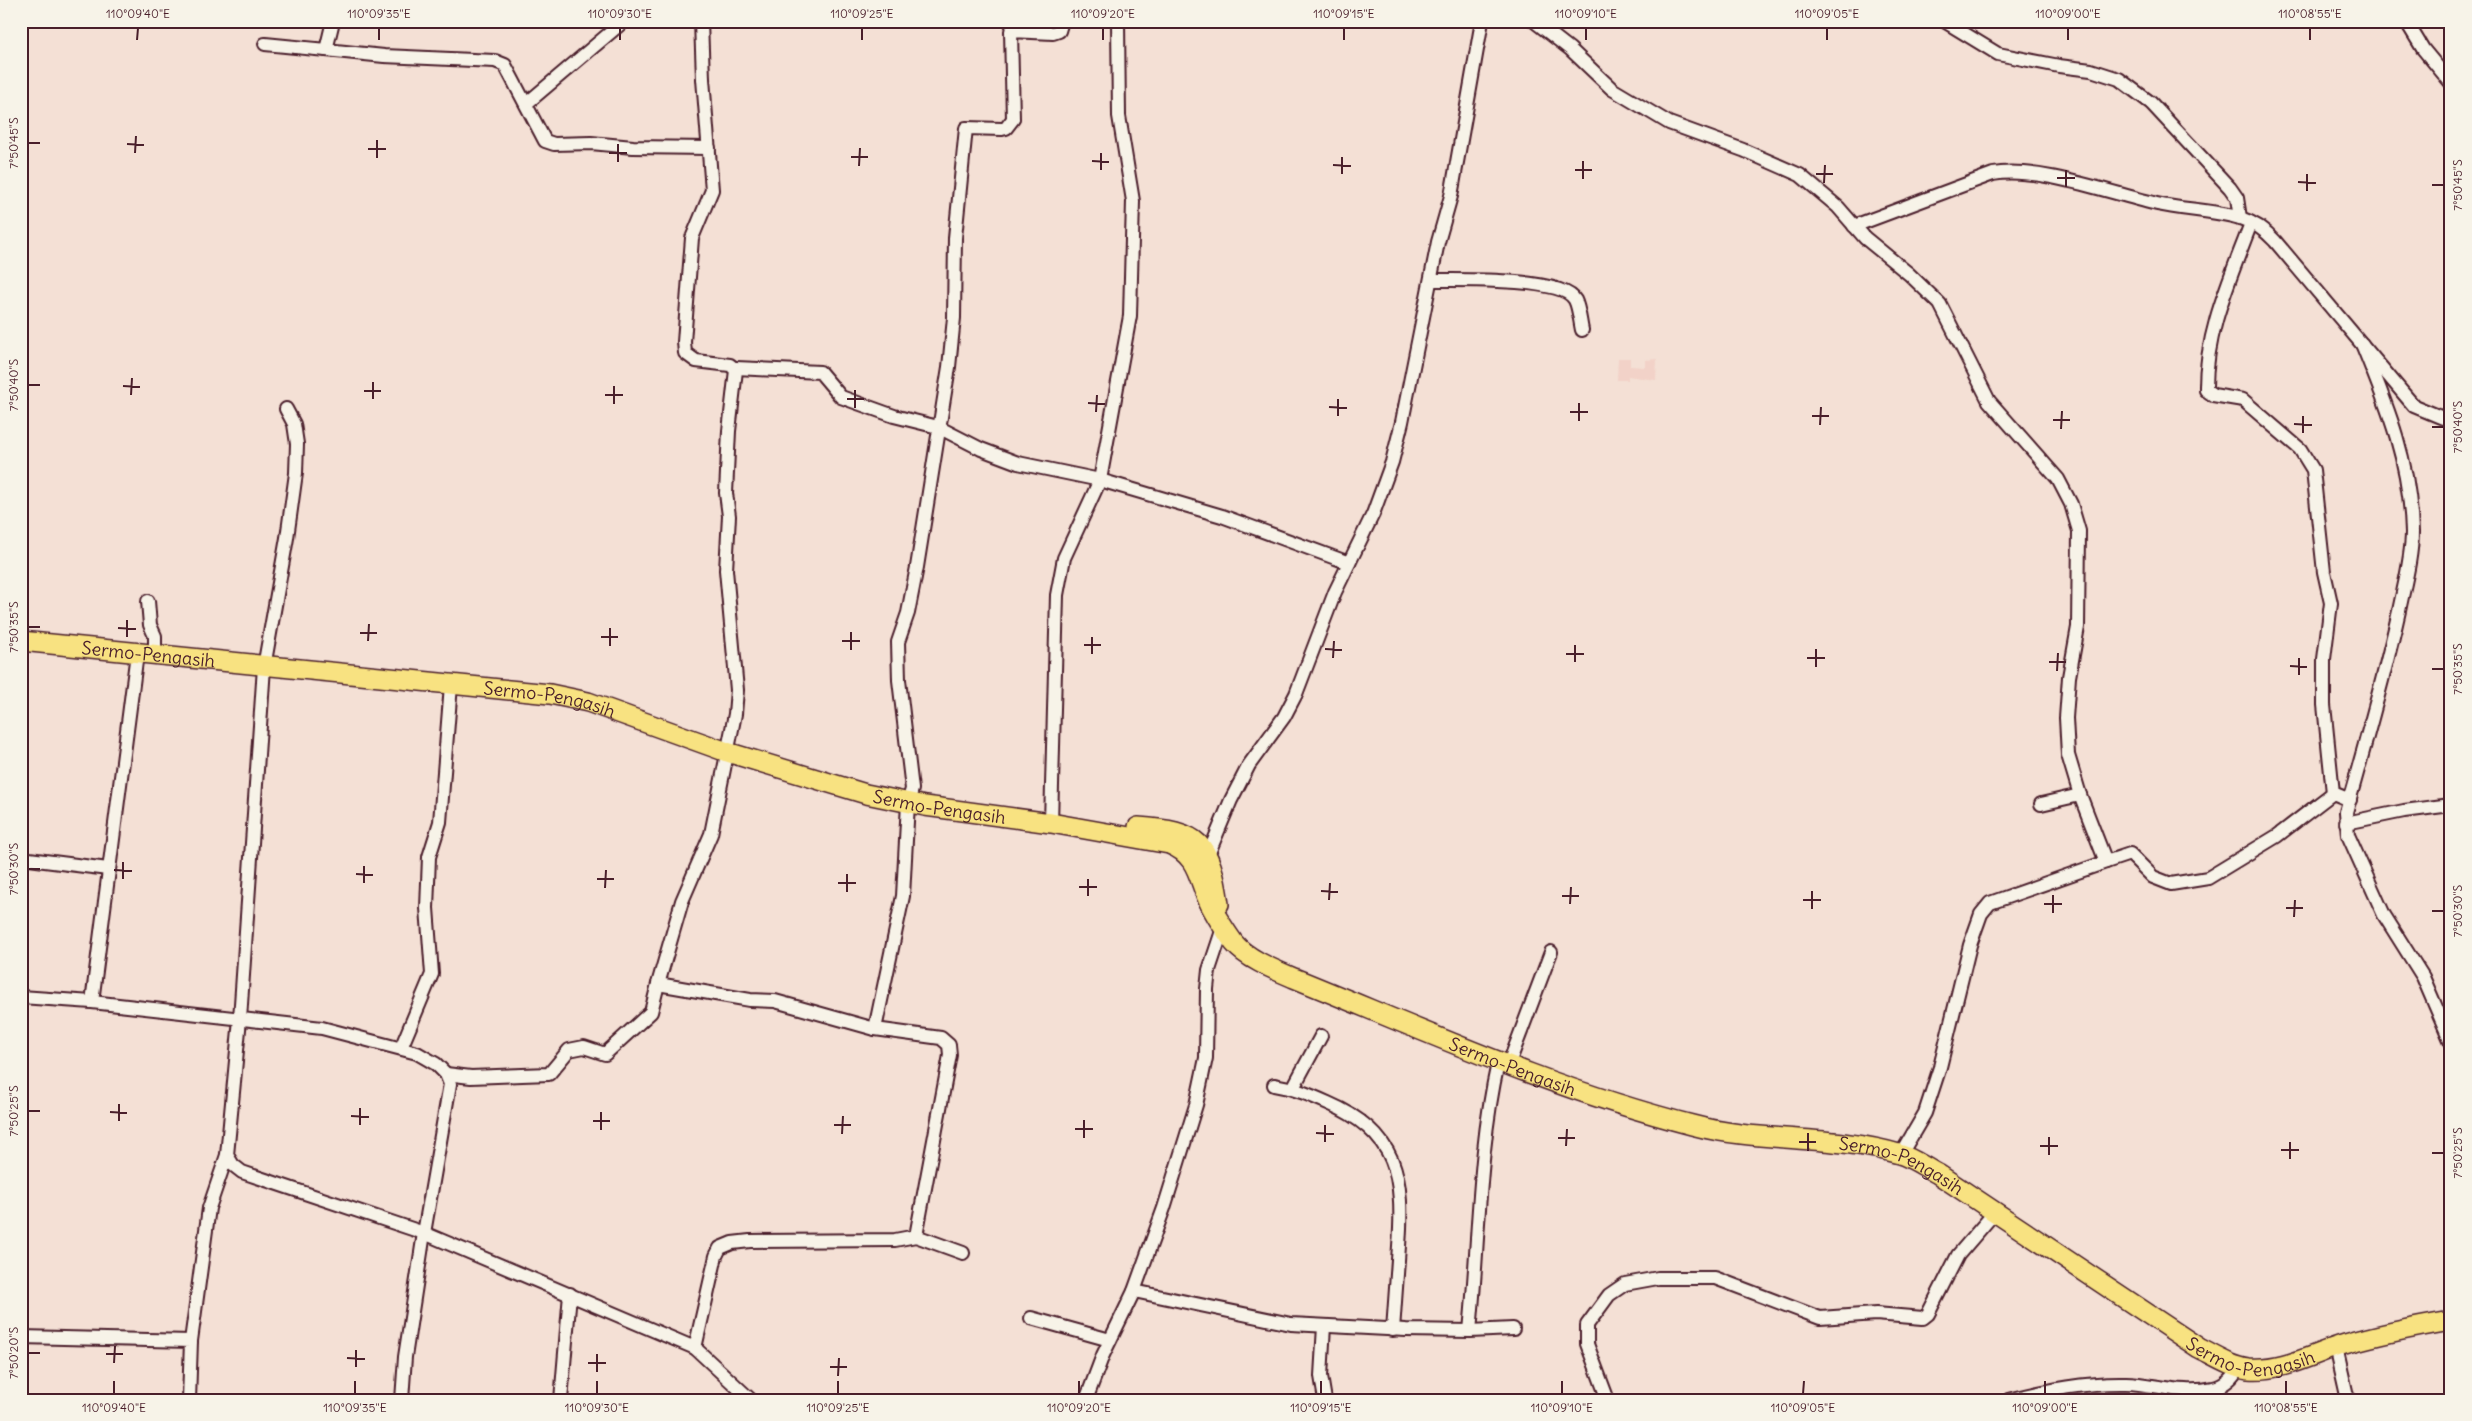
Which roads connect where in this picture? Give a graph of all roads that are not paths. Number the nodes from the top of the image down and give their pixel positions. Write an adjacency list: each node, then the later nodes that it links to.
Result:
1 (333, 21): 11 (street)
2 (624, 21): 13 (street)
3 (701, 21): 14 (street)
4 (1062, 21): 23 (street)
5 (1118, 21): 24 (street)
6 (1482, 21): 17 (street)
7 (1534, 21): 16 (street)
8 (1944, 21): 15 (street)
9 (2406, 21): 12 (street)
10 (265, 44): 11 (street)
11 (326, 50): 13 (street)
12 (2451, 83)
13 (526, 104): 14 (street)
14 (709, 148): 20 (street)
15 (2246, 220): 16 (street); 19 (street); 32 (street)
16 (1854, 226): 33 (street)
17 (1431, 280): 18 (street); 25 (street)
18 (1582, 330)
19 (2362, 344): 22 (street); 34 (street)
20 (736, 368): 23 (street); 31 (street)
21 (286, 409): 29 (street)
22 (2443, 418)
23 (938, 427): 24 (street); 35 (street)
24 (1100, 480): 25 (street); 39 (street)
25 (1349, 563): 40 (street)
26 (148, 600): 28 (street)
27 (21, 641): 28 (main road, Sermo-Pengasih)
28 (146, 654): 29 (main road, Sermo-Pengasih); 43 (street)
29 (264, 667): 30 (main road, Sermo-Pengasih); 49 (street)
30 (451, 685): 31 (main road, Sermo-Pengasih); 53 (street)
31 (727, 752): 35 (main road, Sermo-Pengasih); 46 (street)
32 (2333, 793): 34 (street); 42 (street)
33 (2080, 795): 36 (street); 42 (street)
34 (2350, 800): 38 (street)
35 (908, 803): 39 (main road, Sermo-Pengasih); 50 (street)
36 (2041, 804)
37 (2451, 805): 38 (street)
38 (2346, 823): 52 (street)
39 (1058, 825): 40 (main road, Sermo-Pengasih); 44 (main road, Sermo-Pengasih)
40 (1208, 855): 44 (main road, Sermo-Pengasih)
41 (21, 858): 43 (street)
42 (2106, 862): 58 (street)
43 (108, 868): 48 (street)
44 (1223, 924): 54 (main road, Sermo-Pengasih); 66 (street)
45 (1551, 952): 54 (street)
46 (658, 984): 50 (street); 55 (street)
47 (21, 997): 48 (street)
48 (92, 1002): 49 (street)
49 (240, 1019): 53 (street); 59 (street)
50 (875, 1029): 64 (street)
51 (1321, 1036): 57 (street)
52 (2451, 1042)
53 (401, 1048): 55 (street)
54 (1503, 1064): 58 (main road, Sermo-Pengasih); 73 (street)
55 (446, 1074): 63 (street)
56 (1274, 1085): 57 (street)
57 (1293, 1088): 72 (street)
58 (1901, 1154): 62 (main road, Sermo-Pengasih)
59 (227, 1155): 60 (street); 61 (street)
60 (222, 1168): 61 (street); 76 (street)
61 (236, 1168): 63 (street)
62 (1996, 1212): 79 (main road, Sermo-Pengasih); 86 (street)
63 (424, 1232): 67 (street); 81 (street)
64 (916, 1236): 65 (street); 78 (street)
65 (963, 1253)
66 (1134, 1291): 70 (street); 75 (street)
67 (570, 1294): 78 (street); 82 (street)
68 (1031, 1318): 75 (street)
69 (2451, 1321): 77 (main road, Sermo-Pengasih)
70 (1324, 1326): 72 (street); 85 (street)
71 (1513, 1329): 73 (street)
72 (1393, 1330): 73 (street)
73 (1470, 1331)
74 (21, 1337): 76 (street)
75 (1110, 1340): 84 (street)
76 (190, 1341): 80 (street)
77 (2336, 1347): 79 (main road, Sermo-Pengasih); 88 (street)
78 (695, 1348): 83 (street)
79 (2238, 1367): 87 (street)
80 (189, 1400)
81 (402, 1400)
82 (561, 1400)
83 (751, 1400)
84 (1086, 1400)
85 (1325, 1400)
86 (1608, 1400)
87 (2009, 1400)
88 (2348, 1400)

